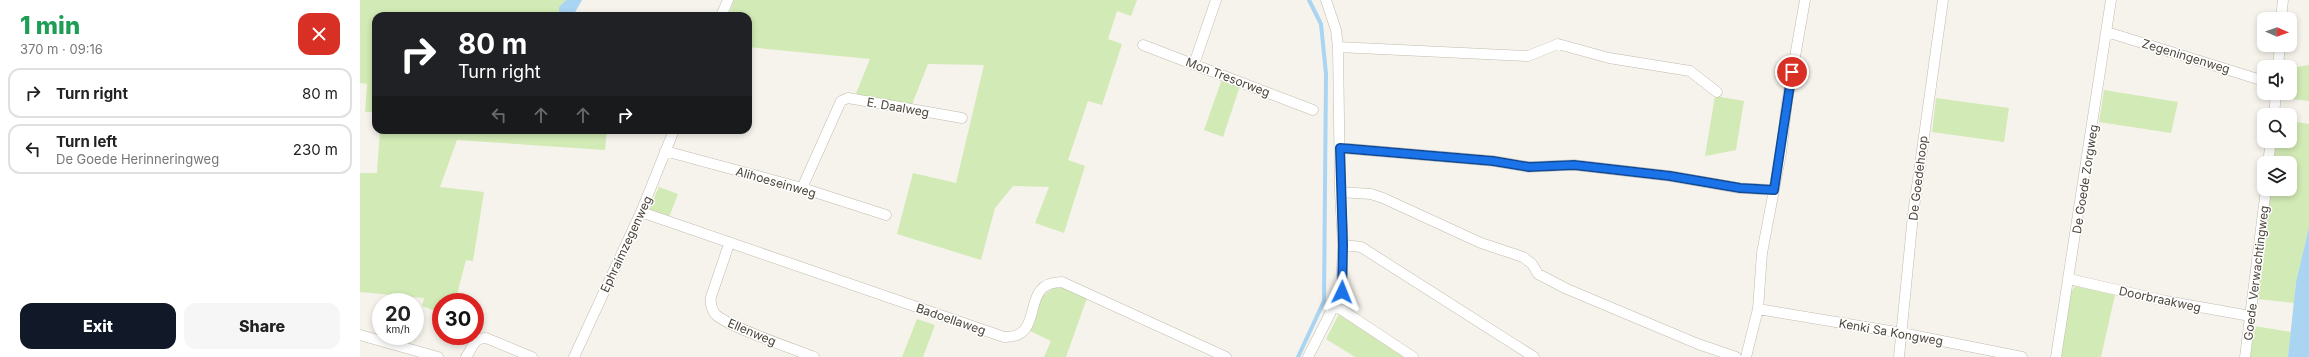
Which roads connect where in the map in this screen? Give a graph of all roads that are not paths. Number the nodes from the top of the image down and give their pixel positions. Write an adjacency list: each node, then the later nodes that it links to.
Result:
1 (728, 0): 8 (street)
2 (1216, 0): 13 (street)
3 (1326, 0): 12 (street)
4 (1805, 0): 22 (street)
5 (1943, 0): 33 (street, De Goedehoop)
6 (2111, 0): 10 (street, De Goede Zorgweg)
7 (2283, 0): 9 (street)
8 (723, 12)
9 (2282, 12)
10 (2107, 32): 14 (street, Zegeningenweg); 29 (street, De Goede Zorgweg)
11 (1143, 45): 13 (street, Mon Tresorweg)
12 (1338, 46): 15 (street); 19 (street)
13 (1194, 64): 16 (street, Mon Tresorweg)
14 (2257, 79)
15 (1717, 92)
16 (1313, 110)
17 (962, 118): 21 (street, E. Daalweg)
18 (672, 134): 20 (street, Ephraimzegenweg)
19 (1340, 148): 22 (street); 23 (street)
20 (666, 151): 21 (street, Alihoeseinweg); 25 (street, Ephraimzegenweg)
21 (802, 188): 26 (street, Alihoeseinweg)
22 (1774, 190): 31 (street)
23 (1340, 192): 28 (street); 44 (street)
24 (2265, 196): 32 (street, Goede Verwachtingweg)
25 (641, 212): 27 (street, Badoellaweg); 38 (street, Ephraimzegenweg)
26 (886, 216)
27 (730, 244): 39 (street, Ellenweg); 40 (street, Badoellaweg)
28 (1343, 245): 30 (street); 43 (street)
29 (2069, 279): 32 (street, Doorbraakweg); 48 (street, De Goede Zorgweg)
30 (1336, 306): 41 (street); 42 (street)
31 (1758, 309): 33 (street, Kenki Sa Kongweg); 45 (street)
32 (2250, 316): 49 (street, Goede Verwachtingweg)
33 (1902, 332): 46 (street, De Goedehoop); 47 (street, Kenki Sa Kongweg)
34 (360, 335): 35 (street)
35 (438, 357)
36 (466, 357): 37 (street)
37 (532, 357)
38 (574, 357)
39 (814, 357)
40 (1226, 357)
41 (1308, 357)
42 (1413, 357)
43 (1534, 357)
44 (1736, 357)
45 (1746, 357)
46 (1899, 357)
47 (2022, 357)
48 (2056, 357)
49 (2245, 357)

